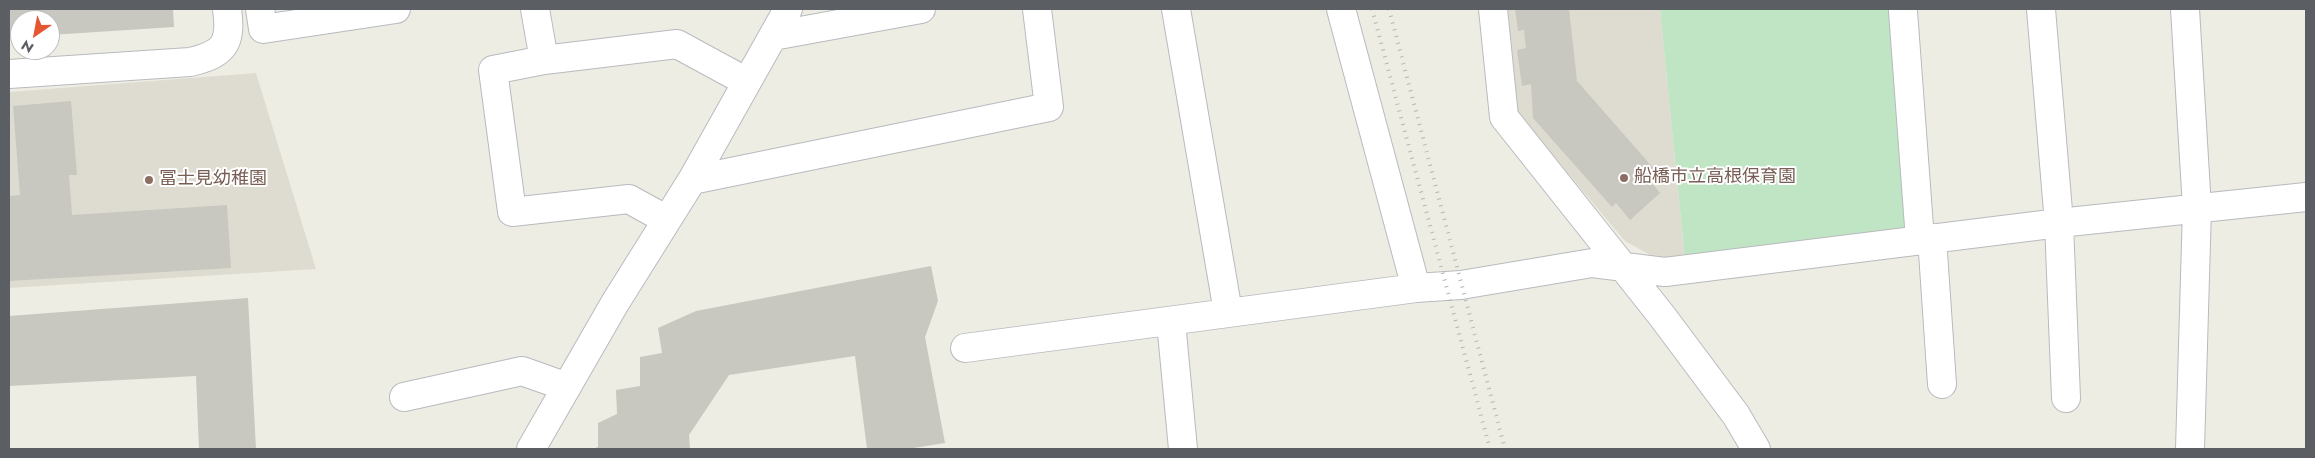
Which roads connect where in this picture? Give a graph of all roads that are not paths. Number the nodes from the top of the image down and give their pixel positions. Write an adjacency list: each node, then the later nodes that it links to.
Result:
1 (227, 9): 16 (street)
2 (260, 9): 3 (street)
3 (396, 9)
4 (535, 9): 15 (street)
5 (788, 9): 14 (street)
6 (921, 9): 14 (street)
7 (1037, 9): 18 (street)
8 (1176, 9): 26 (street)
9 (1341, 9): 25 (street)
10 (1493, 9): 24 (street)
11 (2041, 9): 22 (street)
12 (2185, 9): 20 (street)
13 (1903, 11): 23 (street)
14 (773, 36): 17 (street)
15 (544, 60): 17 (street); 21 (street)
16 (9, 74)
17 (747, 82): 18 (street)
18 (692, 180): 21 (street)
19 (2306, 197): 20 (street)
20 (2197, 208): 22 (street); 36 (street)
21 (667, 220): 30 (street)
22 (2060, 223): 23 (street); 32 (street)
23 (1926, 239): 24 (street); 29 (street)
24 (1624, 267): 25 (street); 35 (street)
25 (1416, 288): 26 (street)
26 (1228, 312): 27 (street)
27 (1171, 322): 28 (street); 34 (street)
28 (965, 348)
29 (1942, 384)
30 (567, 387): 31 (street); 33 (street)
31 (404, 397)
32 (2066, 398)
33 (530, 449)
34 (1184, 449)
35 (1756, 449)
36 (2190, 449)

